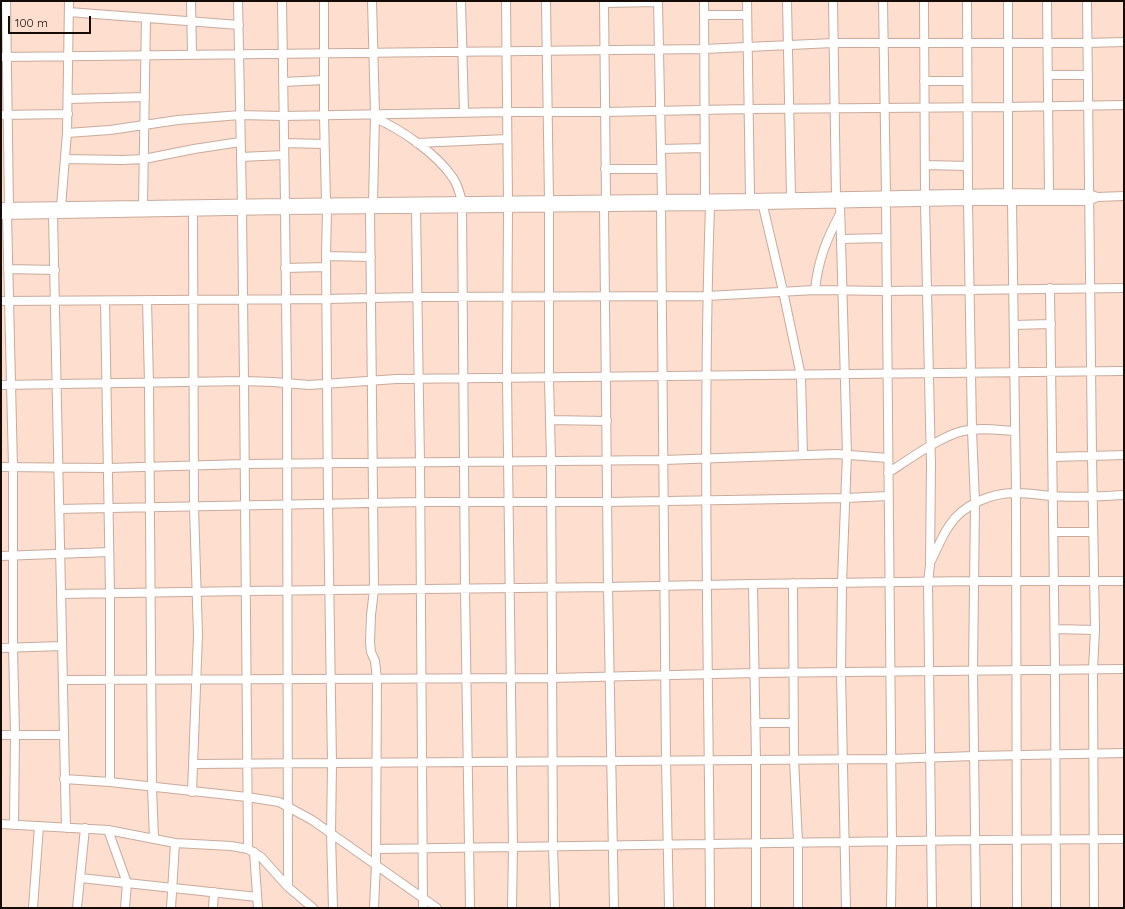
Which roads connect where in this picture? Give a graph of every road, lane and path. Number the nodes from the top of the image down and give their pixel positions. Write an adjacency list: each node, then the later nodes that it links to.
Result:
1 (6, 1): 23 (street)
2 (69, 1): 24 (street)
3 (191, 1): 28 (street)
4 (238, 1): 29 (street)
5 (282, 1): 47 (street)
6 (324, 1): 48 (street)
7 (372, 1): 45 (street)
8 (461, 1): 46 (street)
9 (506, 1): 43 (street)
10 (546, 1): 44 (street)
11 (704, 1): 25 (street)
12 (747, 1): 26 (street)
13 (787, 1): 38 (street)
14 (833, 1): 36 (street)
15 (884, 1): 31 (street)
16 (924, 1): 32 (street)
17 (967, 1): 37 (street)
18 (1008, 1): 33 (street)
19 (1047, 1): 34 (street)
20 (1086, 1): 35 (street)
21 (604, 2): 22 (street); 41 (street)
22 (658, 2): 42 (street)
23 (4, 11): 53 (street)
24 (69, 12): 27 (street); 52 (street)
25 (704, 15): 26 (street); 40 (street)
26 (747, 15): 39 (street)
27 (146, 18): 28 (street); 51 (street)
28 (191, 21): 29 (street); 49 (street)
29 (239, 25): 50 (street)
30 (1124, 42): 35 (street)
31 (884, 43): 32 (street); 36 (street); 70 (street)
32 (924, 43): 37 (street); 57 (street)
33 (1008, 43): 34 (street); 37 (street); 67 (street)
34 (1048, 43): 35 (street); 55 (street)
35 (1087, 43): 54 (street)
36 (833, 44): 38 (street); 69 (street)
37 (967, 44): 58 (street)
38 (788, 46): 39 (street); 68 (street)
39 (747, 47): 40 (street); 72 (street)
40 (704, 49): 42 (street); 71 (street)
41 (604, 50): 42 (street); 44 (street); 77 (street)
42 (659, 50): 73 (street)
43 (507, 51): 44 (street); 46 (street); 75 (street)
44 (548, 51): 76 (street)
45 (373, 52): 46 (street); 48 (street); 83 (street)
46 (462, 52): 74 (street)
47 (282, 53): 48 (street); 50 (street); 59 (street)
48 (323, 53): 56 (street)
49 (192, 54): 50 (street); 51 (street)
50 (239, 54): 80 (street)
51 (145, 55): 52 (street); 60 (street)
52 (68, 56): 53 (street); 61 (street)
53 (4, 57): 79 (street)
54 (1088, 75): 55 (street); 64 (street)
55 (1048, 76): 63 (street)
56 (324, 80): 59 (street); 81 (street)
57 (924, 81): 58 (street); 65 (street)
58 (967, 81): 66 (street)
59 (283, 82): 82 (street)
60 (145, 97): 61 (street); 84 (street)
61 (68, 99): 78 (street)
62 (1124, 105): 64 (street)
63 (1049, 106): 64 (street); 67 (street); 103 (street)
64 (1088, 106): 109 (street)
65 (925, 107): 66 (street); 70 (street); 98 (street)
66 (968, 107): 67 (street); 99 (street)
67 (1008, 107): 102 (street)
68 (790, 108): 69 (street); 72 (street); 105 (street)
69 (834, 108): 70 (street); 112 (street)
70 (885, 108): 110 (street)
71 (705, 109): 72 (street); 73 (street); 92 (street)
72 (748, 109): 107 (street)
73 (660, 110): 77 (street); 93 (street)
74 (464, 112): 75 (street); 83 (street)
75 (507, 112): 76 (street); 86 (street)
76 (548, 112): 77 (street); 117 (street)
77 (604, 112): 100 (street)
78 (68, 114): 79 (street); 85 (street)
79 (4, 115): 91 (street)
80 (240, 115): 82 (street); 84 (street); 87 (street)
81 (324, 115): 82 (street); 83 (street); 90 (street)
82 (283, 116): 88 (street)
83 (375, 116): 89 (street); 121 (street)
84 (144, 124): 85 (street); 97 (street)
85 (67, 133): 96 (street)
86 (507, 139): 89 (street); 116 (street)
87 (240, 142): 95 (street); 97 (street)
88 (284, 143): 90 (street); 94 (street)
89 (417, 143): 119 (street)
90 (324, 144): 125 (street)
91 (5, 145): 128 (street)
92 (705, 148): 93 (street); 106 (street)
93 (661, 149): 101 (street)
94 (284, 155): 95 (street); 120 (street)
95 (241, 157): 126 (street)
96 (65, 159): 97 (street); 124 (street)
97 (144, 159): 118 (street)
98 (925, 165): 99 (street); 111 (street)
99 (968, 166): 108 (street)
100 (605, 169): 101 (street); 114 (street)
101 (662, 169): 115 (street)
102 (1008, 193): 103 (street); 108 (street)
103 (1049, 193): 109 (street)
104 (1124, 196): 109 (street)
105 (791, 197): 107 (street); 112 (street)
106 (706, 198): 107 (street); 115 (street)
107 (750, 198)
108 (968, 198): 111 (street); 113 (street); 147 (street)
109 (1088, 198): 113 (street); 141 (street)
110 (886, 199): 111 (street); 112 (street); 132 (street)
111 (925, 199): 146 (street)
112 (838, 200): 123 (street); 130 (street)
113 (1012, 201): 143 (street)
114 (605, 203): 115 (street); 117 (street); 155 (street)
115 (662, 203): 122 (street); 150 (street)
116 (508, 204): 117 (street); 119 (street); 153 (street)
117 (549, 204): 154 (street)
118 (142, 205): 124 (street); 126 (street)
119 (462, 205): 121 (street); 127 (street); 152 (street)
120 (285, 206): 125 (street); 126 (street); 137 (street)
121 (372, 206): 125 (street); 127 (street); 135 (street)
122 (710, 206): 123 (street); 156 (street)
123 (763, 206): 148 (street)
124 (61, 207): 128 (street)
125 (327, 207): 134 (street)
126 (242, 208): 129 (street); 162 (street)
127 (416, 210): 151 (street)
128 (5, 211): 131 (street); 138 (street)
129 (193, 212): 131 (street); 158 (street)
130 (840, 214): 133 (street); 144 (street)
131 (53, 215): 139 (street)
132 (886, 238): 133 (street); 149 (street)
133 (841, 239): 145 (street)
134 (326, 256): 135 (street); 136 (street)
135 (371, 257): 157 (street)
136 (326, 267): 137 (street); 160 (street)
137 (285, 268): 159 (street)
138 (8, 269): 139 (street); 163 (street)
139 (55, 270): 164 (street)
140 (1050, 288): 141 (street); 143 (street); 166 (street)
141 (1090, 288): 142 (street); 170 (street)
142 (1124, 288)
143 (1013, 289): 147 (street); 167 (street)
144 (815, 290): 145 (street); 148 (street)
145 (842, 290): 149 (street); 173 (street)
146 (927, 290): 147 (street); 149 (street); 175 (street)
147 (970, 290): 172 (street)
148 (783, 291): 156 (street); 177 (street)
149 (887, 291): 174 (street)
150 (661, 295): 155 (street); 156 (street); 178 (street)
151 (418, 296): 152 (street); 157 (street); 180 (street)
152 (462, 296): 153 (street); 181 (street)
153 (507, 296): 154 (street); 182 (street)
154 (549, 296): 155 (street); 183 (street)
155 (605, 296): 179 (street)
156 (707, 296): 176 (street)
157 (372, 297): 160 (street); 184 (street)
158 (193, 299): 161 (street); 162 (street); 186 (street)
159 (286, 299): 160 (street); 162 (street); 188 (street)
160 (327, 299): 192 (street)
161 (147, 300): 165 (street); 187 (street)
162 (244, 300): 185 (street)
163 (5, 301): 164 (street); 189 (street)
164 (56, 301): 165 (street); 190 (street)
165 (105, 301): 191 (street)
166 (1051, 324): 167 (street); 169 (street)
167 (1014, 325): 168 (street)
168 (1015, 372): 169 (street); 172 (street); 197 (street)
169 (1052, 372): 170 (street); 203 (street)
170 (1091, 372): 171 (street); 202 (street)
171 (1124, 372)
172 (971, 373): 175 (street); 196 (street)
173 (845, 374): 174 (street); 177 (street); 199 (street)
174 (887, 374): 175 (street); 204 (street)
175 (928, 374): 198 (street)
176 (706, 376): 177 (street); 178 (street); 207 (street)
177 (801, 376): 200 (street)
178 (662, 377): 179 (street); 206 (street)
179 (606, 378): 183 (street); 195 (street)
180 (419, 379): 181 (street); 184 (street); 209 (street)
181 (463, 379): 182 (street); 210 (street)
182 (507, 379): 183 (street); 211 (street)
183 (549, 379): 194 (street)
184 (373, 380): 192 (street); 215 (street)
185 (244, 381): 186 (street); 188 (street); 212 (street)
186 (193, 382): 187 (street); 216 (street)
187 (149, 383): 191 (street); 217 (street)
188 (287, 383): 192 (street); 213 (street)
189 (11, 384): 190 (street); 193 (street); 219 (street)
190 (57, 384): 191 (street); 220 (street)
191 (107, 384): 221 (street)
192 (327, 384): 214 (street)
193 (1, 385)
194 (550, 420): 195 (street); 208 (street)
195 (607, 421): 205 (street)
196 (972, 430): 197 (street); 198 (street); 236 (street)
197 (1015, 432): 223 (street)
198 (930, 447): 222 (street); 251 (street)
199 (847, 454): 200 (street); 204 (street); 228 (street)
200 (803, 455): 207 (street)
201 (1124, 455): 202 (street)
202 (1092, 456): 203 (street); 227 (street)
203 (1053, 457): 226 (street)
204 (888, 458): 222 (street)
205 (607, 460): 206 (street); 208 (street); 234 (street)
206 (663, 460): 207 (street); 229 (street)
207 (705, 460): 230 (street)
208 (551, 461): 211 (street); 233 (street)
209 (420, 462): 210 (street); 215 (street); 231 (street)
210 (465, 462): 211 (street); 235 (street)
211 (508, 462): 232 (street)
212 (244, 464): 213 (street); 216 (street); 240 (street)
213 (286, 464): 214 (street); 237 (street)
214 (328, 464): 215 (street); 238 (street)
215 (374, 464): 239 (street)
216 (194, 465): 217 (street); 242 (street)
217 (150, 466): 221 (street); 241 (street)
218 (1, 467): 219 (street)
219 (13, 467): 220 (street); 250 (street)
220 (58, 467): 221 (street); 244 (street)
221 (108, 468): 243 (street)
222 (888, 473): 225 (street)
223 (1016, 493): 226 (street); 236 (street); 253 (street)
224 (1124, 495): 227 (street)
225 (888, 496): 228 (street); 256 (street)
226 (1053, 496): 227 (street); 245 (street)
227 (1092, 496): 246 (street)
228 (846, 498): 230 (street); 259 (street)
229 (664, 500): 230 (street); 234 (street); 263 (street)
230 (706, 500): 262 (street)
231 (420, 502): 235 (street); 239 (street); 267 (street)
232 (508, 502): 233 (street); 235 (street); 265 (street)
233 (551, 502): 234 (street); 266 (street)
234 (608, 502): 264 (street)
235 (464, 503): 268 (street)
236 (975, 503): 251 (street); 252 (street)
237 (287, 504): 238 (street); 240 (street); 269 (street)
238 (328, 504): 239 (street); 270 (street)
239 (373, 504): 271 (street)
240 (244, 506): 242 (street); 272 (street)
241 (150, 507): 242 (street); 243 (street); 273 (street)
242 (194, 507): 274 (street)
243 (108, 508): 244 (street); 247 (street)
244 (60, 509): 248 (street)
245 (1053, 532): 246 (street); 254 (street)
246 (1093, 532): 258 (street)
247 (109, 552): 248 (street); 275 (street)
248 (61, 553): 250 (street); 276 (street)
249 (1, 556): 250 (street)
250 (13, 556): 281 (street)
251 (930, 565): 257 (street)
252 (974, 581): 253 (street); 257 (street); 286 (street)
253 (1016, 581): 254 (street); 282 (street)
254 (1054, 581): 258 (street); 277 (street)
255 (1124, 581): 258 (street)
256 (890, 582): 257 (street); 259 (street); 289 (street)
257 (928, 582): 287 (street)
258 (1094, 582): 278 (street)
259 (842, 583): 261 (street); 288 (street)
260 (754, 584): 261 (street); 262 (street); 290 (street)
261 (792, 584): 291 (street)
262 (706, 585): 263 (street); 292 (street)
263 (664, 586): 264 (street); 293 (street)
264 (608, 587): 266 (street); 294 (street)
265 (510, 588): 266 (street); 268 (street); 296 (street)
266 (552, 588): 300 (street)
267 (421, 589): 268 (street); 271 (street); 299 (street)
268 (465, 589): 295 (street)
269 (287, 590): 270 (street); 272 (street); 297 (street)
270 (330, 590): 271 (street); 298 (street)
271 (374, 590): 301 (street)
272 (245, 591): 274 (street); 305 (street)
273 (151, 592): 274 (street); 275 (street); 306 (street)
274 (196, 592): 304 (street)
275 (110, 593): 276 (street); 303 (street)
276 (62, 594): 279 (street)
277 (1055, 629): 278 (street); 283 (street)
278 (1095, 630): 284 (street)
279 (62, 646): 281 (street); 302 (street)
280 (1, 648): 281 (street)
281 (13, 648): 309 (street)
282 (1016, 669): 283 (street); 286 (street); 316 (street)
283 (1055, 669): 284 (street); 314 (street)
284 (1093, 669): 285 (street); 312 (street)
285 (1124, 669)
286 (973, 670): 287 (street); 315 (street)
287 (929, 671): 289 (street); 317 (street)
288 (841, 672): 289 (street); 291 (street); 319 (street)
289 (890, 672): 320 (street)
290 (754, 673): 291 (street); 292 (street); 307 (street)
291 (793, 673): 308 (street)
292 (708, 674): 293 (street); 322 (street)
293 (666, 675): 294 (street); 321 (street)
294 (609, 676): 300 (street); 325 (street)
295 (466, 677): 296 (street); 299 (street); 326 (street)
296 (510, 677): 300 (street); 327 (street)
297 (288, 678): 298 (street); 305 (street); 332 (street)
298 (331, 678): 301 (street); 333 (street)
299 (422, 678): 301 (street); 329 (street)
300 (553, 678): 324 (street)
301 (377, 679): 328 (street)
302 (63, 680): 303 (street); 311 (street)
303 (110, 680): 306 (street); 335 (street)
304 (196, 680): 305 (street); 306 (street); 330 (street)
305 (247, 680): 331 (street)
306 (151, 681): 336 (street)
307 (755, 723): 308 (street); 323 (street)
308 (794, 723): 318 (street)
309 (15, 734): 310 (street); 311 (street); 341 (street)
310 (1, 735)
311 (64, 735): 334 (street)
312 (1094, 754): 313 (street); 314 (street); 351 (street)
313 (1124, 754)
314 (1055, 755): 316 (street); 350 (street)
315 (974, 756): 316 (street); 317 (street); 348 (street)
316 (1016, 756): 349 (street)
317 (931, 757): 320 (street); 353 (street)
318 (794, 759): 319 (street); 323 (street); 354 (street)
319 (844, 759): 320 (street); 355 (street)
320 (890, 759): 356 (street)
321 (666, 760): 322 (street); 325 (street); 361 (street)
322 (709, 760): 323 (street); 358 (street)
323 (756, 760): 359 (street)
324 (553, 761): 325 (street); 327 (street); 364 (street)
325 (611, 761): 360 (street)
326 (468, 762): 327 (street); 329 (street); 362 (street)
327 (512, 762): 363 (street)
328 (376, 763): 329 (street); 333 (street); 365 (street)
329 (423, 763): 366 (street)
330 (193, 764): 331 (street); 337 (street)
331 (248, 764): 332 (street); 338 (street)
332 (288, 764): 333 (street); 339 (street)
333 (332, 764): 346 (street)
334 (64, 779): 335 (street); 343 (street)
335 (110, 782): 336 (street)
336 (152, 787): 337 (street); 347 (street)
337 (192, 792): 338 (street)
338 (247, 797): 339 (street); 367 (street)
339 (288, 807): 346 (street); 371 (street)
340 (1, 824): 341 (street)
341 (14, 824): 342 (street)
342 (39, 826): 343 (street); 377 (street)
343 (66, 828): 344 (street)
344 (85, 828): 345 (street); 369 (street)
345 (108, 830): 347 (street); 370 (street)
346 (331, 834): 368 (street); 383 (street)
347 (154, 839): 357 (street)
348 (976, 840): 349 (street); 353 (street); 398 (street)
349 (1017, 840): 350 (street); 399 (street)
350 (1056, 840): 351 (street); 400 (street)
351 (1094, 840): 352 (street); 401 (street)
352 (1124, 840)
353 (932, 841): 356 (street); 397 (street)
354 (798, 842): 355 (street); 359 (street); 394 (street)
355 (845, 842): 356 (street); 395 (street)
356 (892, 842): 396 (street)
357 (175, 843): 367 (street); 372 (street)
358 (710, 844): 359 (street); 361 (street); 392 (street)
359 (756, 844): 393 (street)
360 (612, 845): 361 (street); 364 (street); 390 (street)
361 (668, 845): 391 (street)
362 (469, 847): 363 (street); 366 (street); 387 (street)
363 (513, 847): 364 (street); 388 (street)
364 (553, 847): 389 (street)
365 (376, 848): 366 (street); 368 (street)
366 (422, 848): 375 (street)
367 (251, 850): 371 (street); 374 (street)
368 (376, 864): 375 (street); 384 (street)
369 (80, 878): 370 (street); 378 (street)
370 (127, 883): 372 (street); 379 (street)
371 (288, 887): 376 (street)
372 (173, 888): 373 (street); 380 (street)
373 (214, 892): 374 (street); 381 (street)
374 (257, 897): 382 (street)
375 (422, 899): 385 (street); 386 (street)
376 (308, 906)
377 (33, 908)
378 (77, 908)
379 (125, 908)
380 (171, 908)
381 (213, 908)
382 (258, 908)
383 (333, 908)
384 (374, 908)
385 (423, 908)
386 (437, 908)
387 (470, 908)
388 (512, 908)
389 (555, 908)
390 (614, 908)
391 (669, 908)
392 (710, 908)
393 (756, 908)
394 (798, 908)
395 (846, 908)
396 (891, 908)
397 (932, 908)
398 (976, 908)
399 (1017, 908)
400 (1056, 908)
401 (1094, 908)

